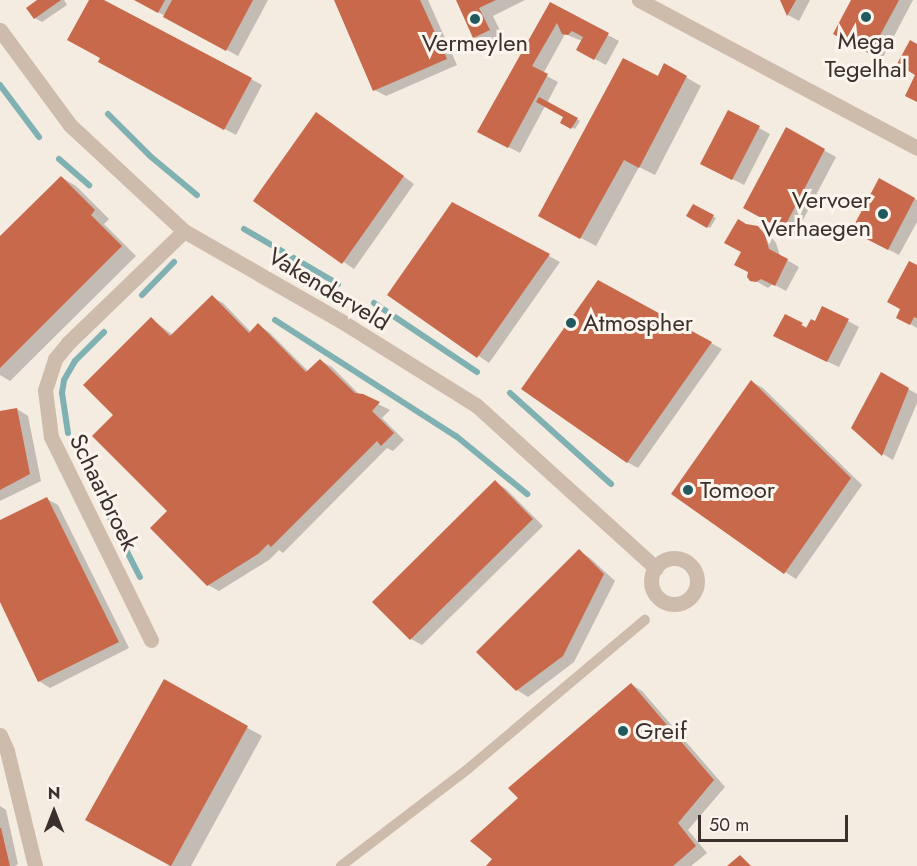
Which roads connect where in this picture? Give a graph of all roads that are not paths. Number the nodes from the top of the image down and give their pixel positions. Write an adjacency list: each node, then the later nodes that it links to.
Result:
1 (639, 0): 3 (street)
2 (0, 30): 4 (street, Vakenderveld)
3 (917, 148)
4 (184, 231): 5 (street, Vakenderveld); 7 (street, Schaarbroek)
5 (656, 568)
6 (645, 620): 10 (lane)
7 (151, 640)
8 (0, 735): 9 (street)
9 (35, 866)
10 (341, 866)

